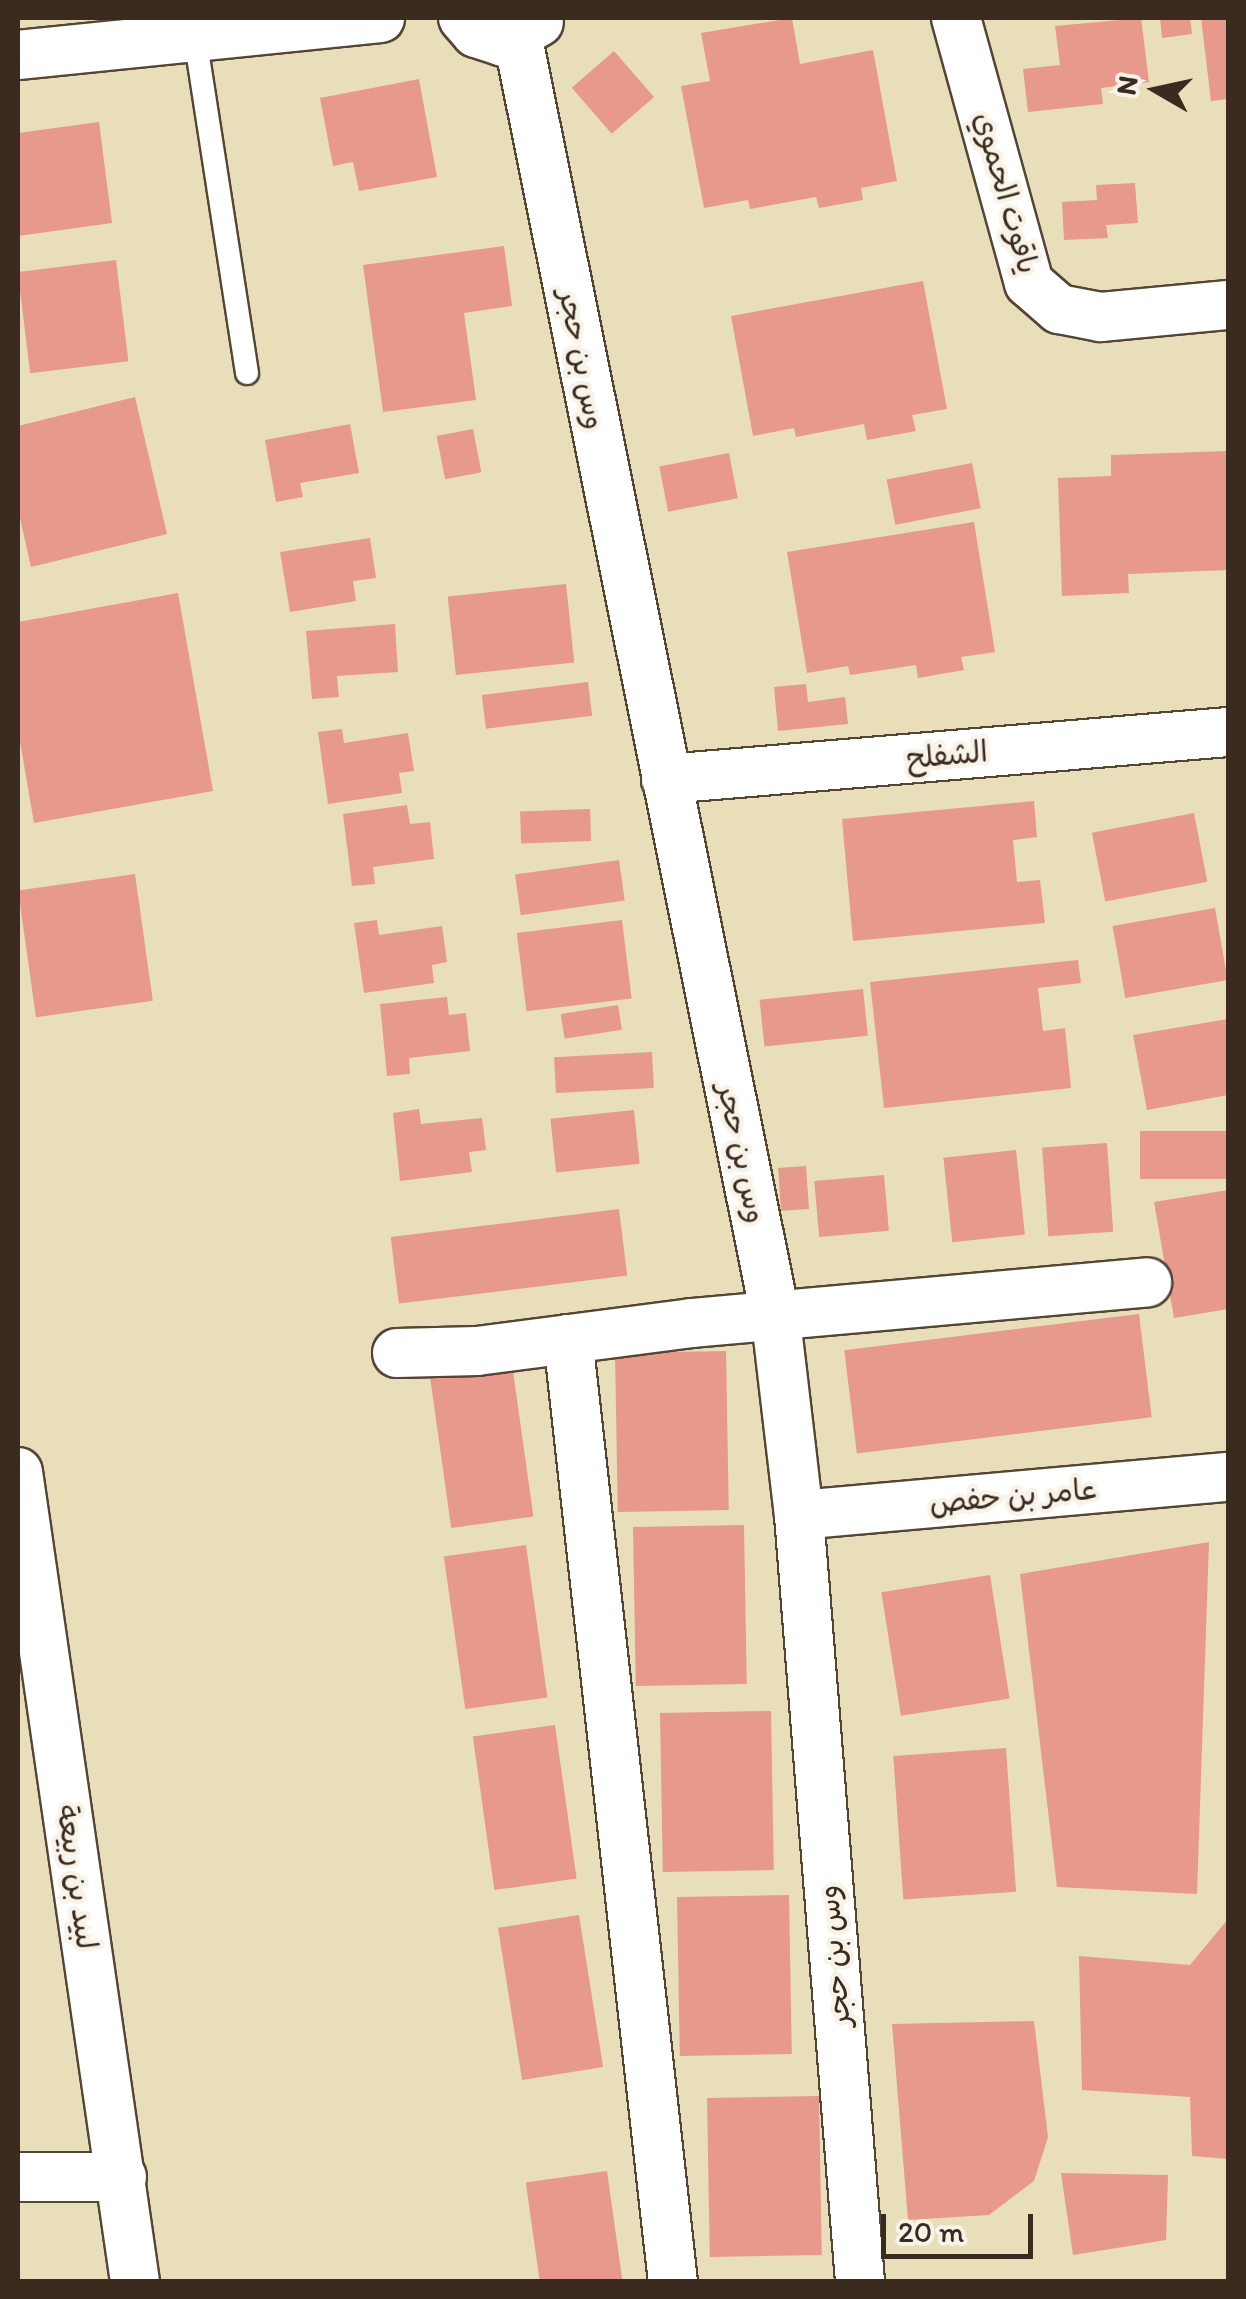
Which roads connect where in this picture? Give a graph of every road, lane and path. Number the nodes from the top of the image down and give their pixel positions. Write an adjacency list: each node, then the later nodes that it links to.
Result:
1 (380, 18): 5 (street)
2 (463, 18): 4 (street)
3 (956, 18): 7 (street, ياقوت الحموي)
4 (530, 28): 10 (street, وس بن حجر)
5 (195, 37): 6 (street); 8 (lane)
6 (18, 54)
7 (1228, 306)
8 (247, 373)
9 (1228, 732): 10 (street, الشفلح)
10 (666, 779): 12 (street, وس بن حجر)
11 (1147, 1282): 12 (street)
12 (776, 1320): 13 (street); 17 (street, وس بن حجر)
13 (568, 1339): 14 (street); 21 (street)
14 (397, 1353)
15 (18, 1472): 18 (street, لبيد بن ربيعة)
16 (1228, 1477): 17 (street, عامر بن حفص)
17 (799, 1516): 22 (street, وس بن حجر)
18 (122, 2176): 19 (street); 20 (street, لبيد بن ربيعة)
19 (18, 2177)
20 (135, 2282)
21 (673, 2282)
22 (860, 2282)

